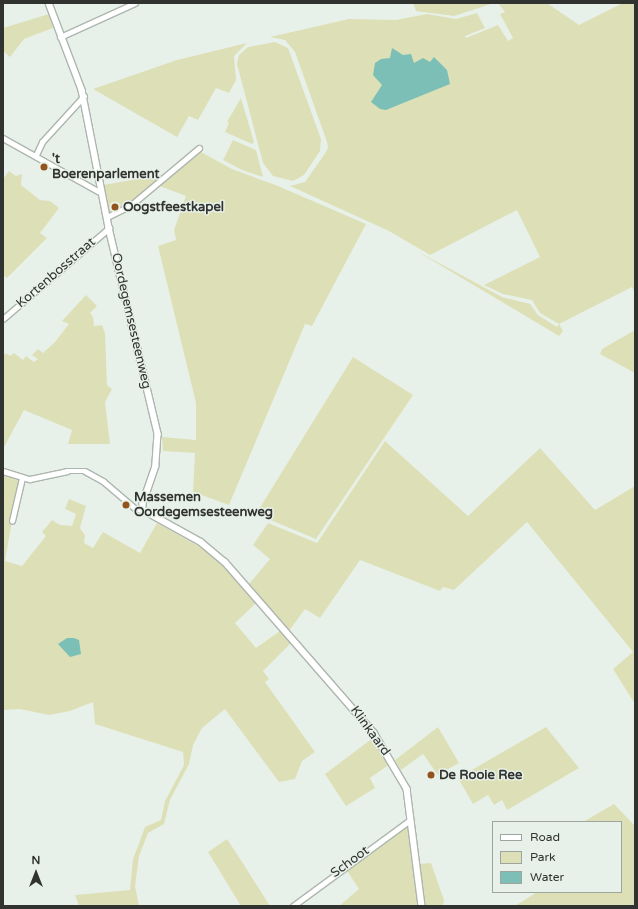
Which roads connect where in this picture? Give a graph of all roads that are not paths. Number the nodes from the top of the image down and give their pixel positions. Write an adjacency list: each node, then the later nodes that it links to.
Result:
1 (49, 3): 3 (street, Oordegemsesteenweg)
2 (135, 3): 3 (street)
3 (60, 37): 4 (street, Oordegemsesteenweg)
4 (84, 96): 7 (street); 8 (street, Oordegemsesteenweg)
5 (3, 138): 7 (street)
6 (199, 148): 9 (street)
7 (36, 155): 8 (street)
8 (102, 191): 9 (street, Oordegemsesteenweg)
9 (107, 216): 10 (street, Oordegemsesteenweg)
10 (109, 228): 11 (street, Kortenbosstraat); 14 (street, Oordegemsesteenweg)
11 (3, 319)
12 (3, 471): 13 (street)
13 (22, 478): 14 (street); 15 (street)
14 (143, 510): 16 (street, Klinkaard)
15 (12, 521)
16 (410, 820): 17 (street, Schoot); 18 (street, Klinkaard)
17 (293, 906)
18 (422, 906)

